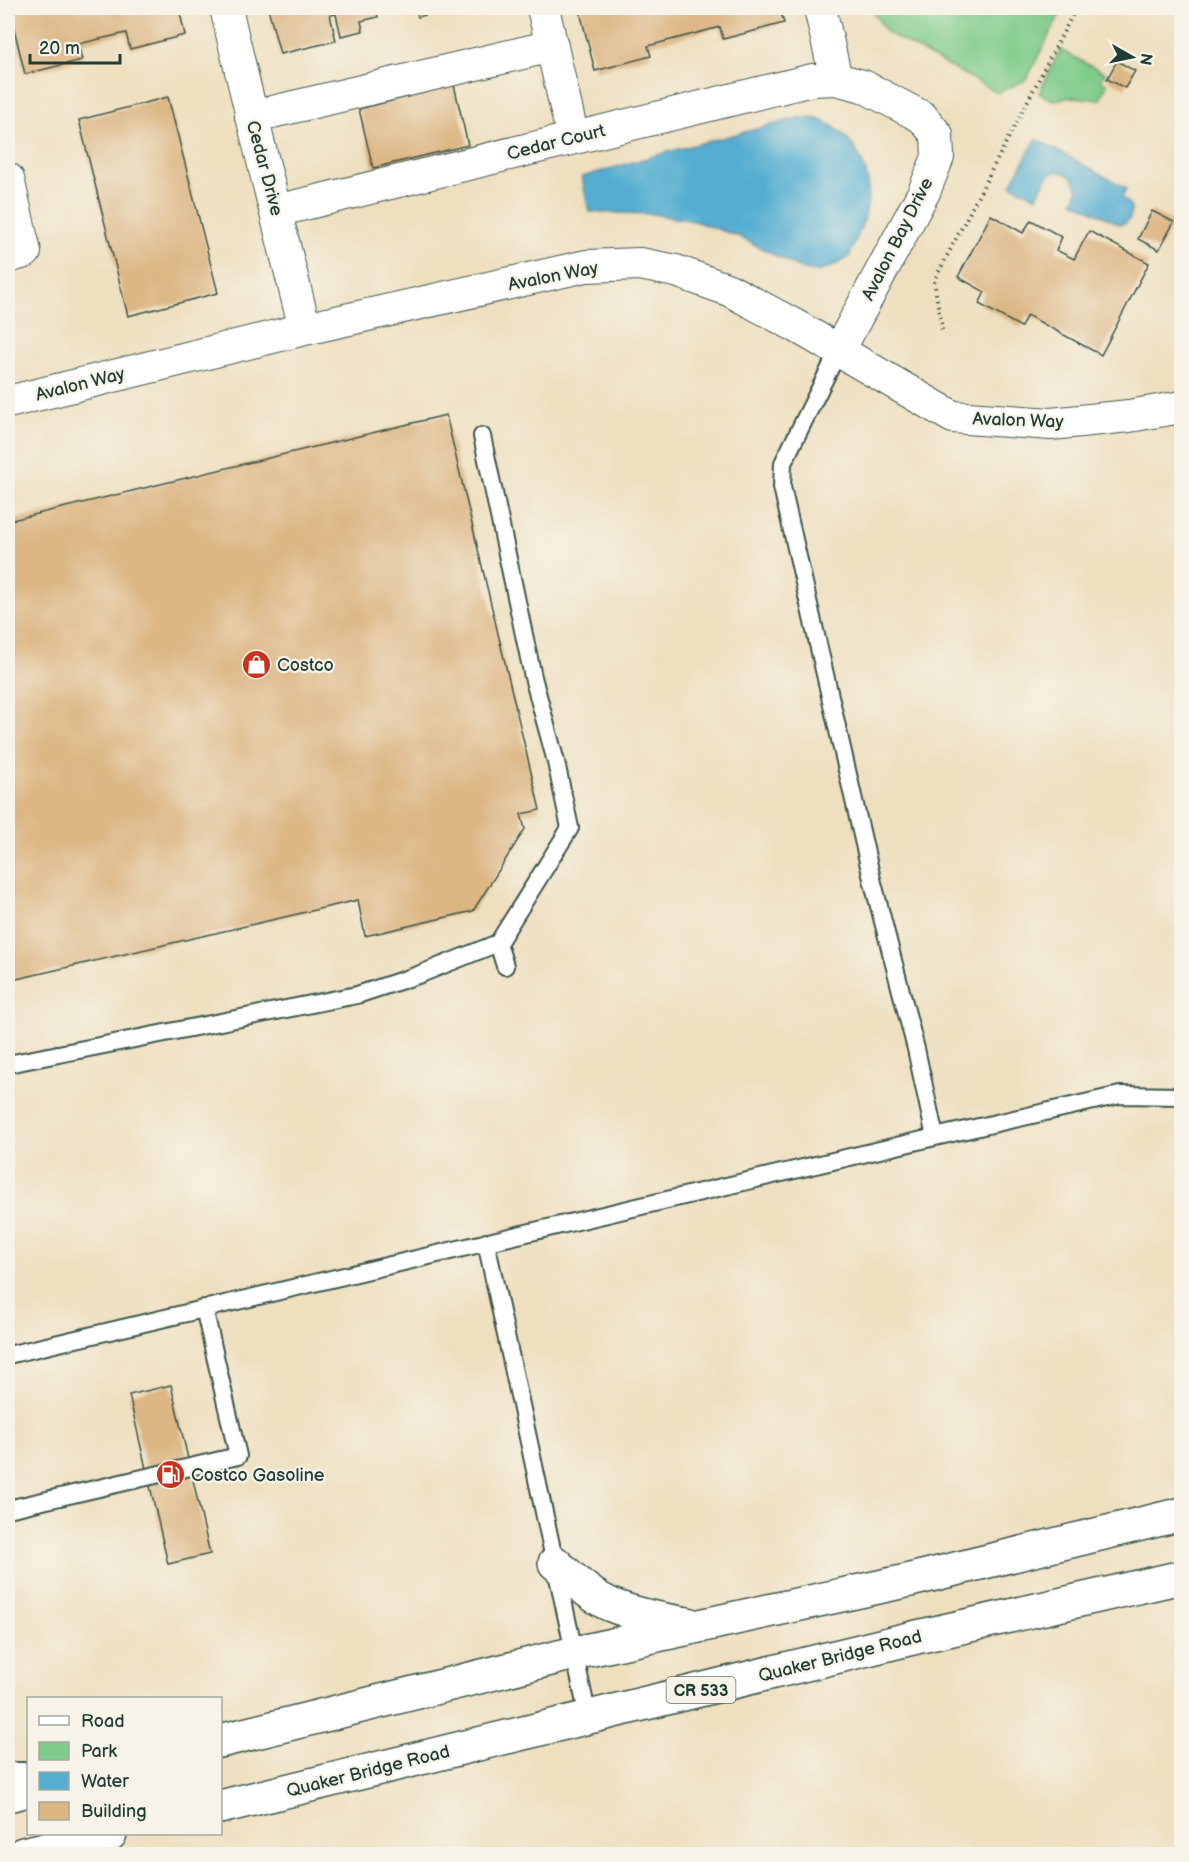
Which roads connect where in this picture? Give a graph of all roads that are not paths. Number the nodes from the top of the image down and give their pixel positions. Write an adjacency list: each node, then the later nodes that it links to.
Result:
1 (226, 8): 6 (street, Cedar Drive)
2 (543, 8): 4 (street)
3 (820, 8): 5 (street)
4 (552, 46): 6 (street); 7 (street)
5 (836, 79): 7 (street, Cedar Court); 12 (street, Avalon Bay Drive)
6 (251, 117): 9 (street, Cedar Drive)
7 (573, 138): 9 (street, Cedar Court)
8 (8, 179): 10 (street)
9 (276, 211): 11 (street, Cedar Drive)
10 (8, 256)
11 (305, 329): 12 (street, Avalon Way); 13 (street, Avalon Way)
12 (839, 350): 14 (street, Avalon Way); 20 (lane)
13 (8, 402)
14 (1182, 407)
15 (482, 436): 16 (lane)
16 (498, 943): 17 (lane); 18 (lane)
17 (505, 966)
18 (8, 1064)
19 (1182, 1096): 20 (lane)
20 (935, 1137): 21 (lane)
21 (486, 1242): 22 (lane); 26 (lane)
22 (204, 1308): 23 (lane); 24 (lane)
23 (8, 1355)
24 (8, 1509)
25 (1182, 1514): 28 (main road)
26 (555, 1563): 28 (main road); 29 (lane)
27 (1182, 1577): 30 (main road, Quaker Bridge Road / CR 533)
28 (702, 1626): 29 (main road)
29 (575, 1653): 30 (lane); 31 (main road)
30 (588, 1717): 36 (main road, Quaker Bridge Road / CR 533)
31 (222, 1741)
32 (8, 1771): 33 (lane)
33 (27, 1771)
34 (27, 1790): 35 (main road)
35 (8, 1795)
36 (222, 1806)
37 (102, 1835): 38 (main road)
38 (23, 1854)

